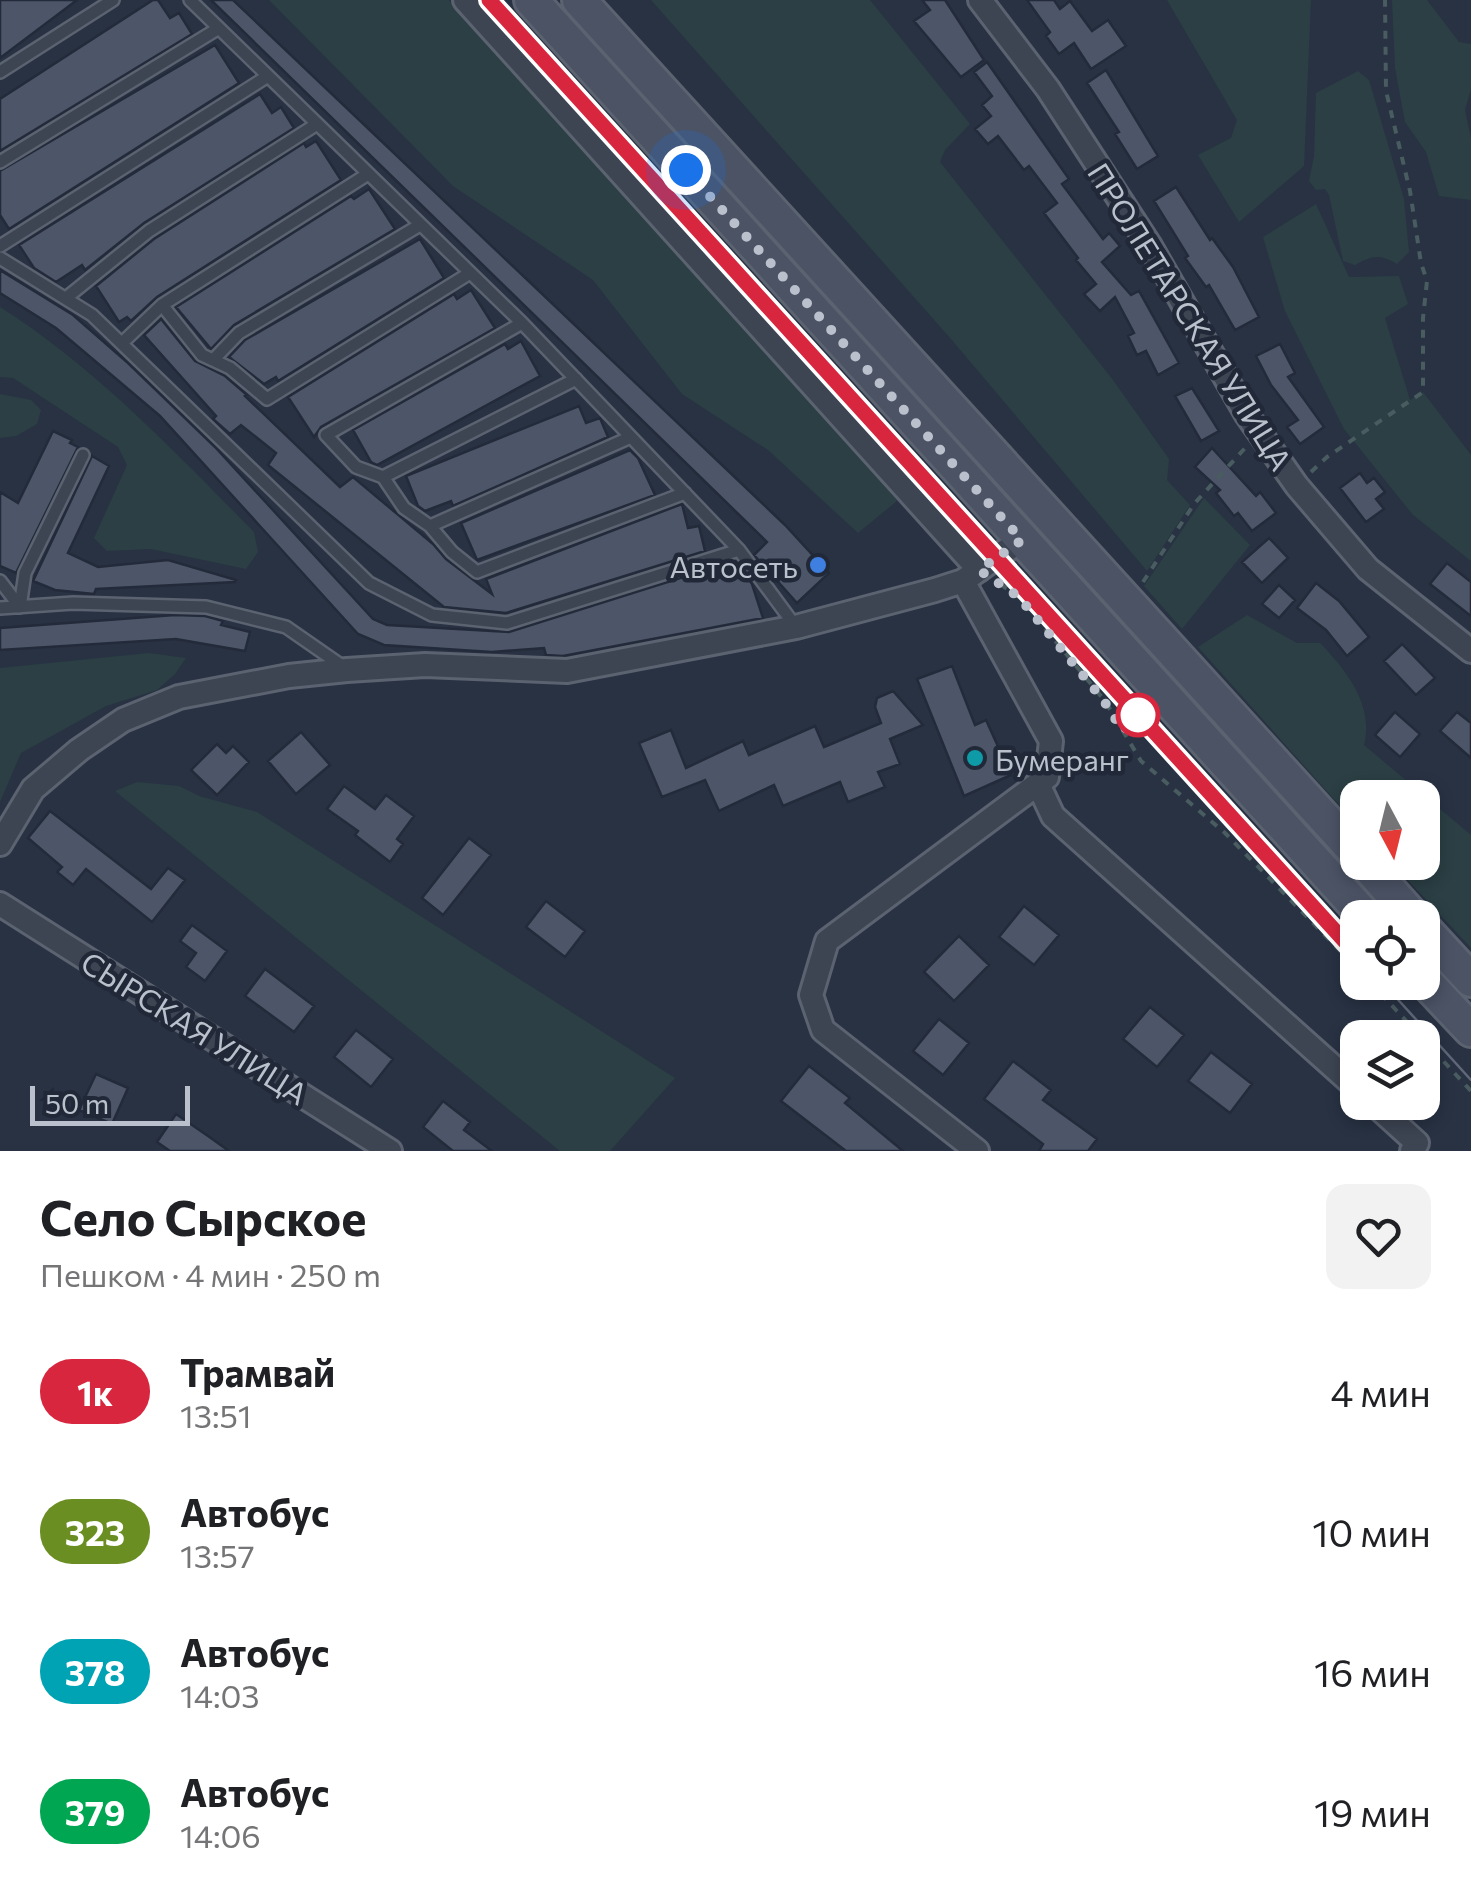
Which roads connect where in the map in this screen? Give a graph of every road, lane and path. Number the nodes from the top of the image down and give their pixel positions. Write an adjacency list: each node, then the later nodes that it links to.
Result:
1 (114, 0): 9 (lane)
2 (190, 0): 8 (lane)
3 (465, 0): 33 (street)
4 (530, 0): 31 (main road)
5 (579, 0): 42 (main road)
6 (980, 0): 24 (street, ПРОЛЕТАРСКАЯ УЛИЦА)
7 (1385, 0): 28 (path)
8 (219, 28): 10 (lane); 12 (lane)
9 (0, 72)
10 (268, 76): 11 (lane); 15 (lane)
11 (316, 124): 13 (lane); 18 (lane)
12 (0, 162)
13 (368, 174): 14 (lane); 19 (lane)
14 (420, 225): 17 (lane); 22 (lane)
15 (0, 246)
16 (0, 258): 18 (lane)
17 (470, 273): 20 (lane); 22 (lane)
18 (66, 298): 21 (lane)
19 (162, 305): 21 (lane); 22 (lane)
20 (522, 323): 23 (lane); 27 (lane)
21 (122, 342): 32 (lane)
22 (214, 360)
23 (576, 380): 25 (lane); 27 (lane)
24 (1260, 433): 28 (street, ПРОЛЕТАРСКАЯ УЛИЦА); 35 (path)
25 (632, 437): 29 (lane); 30 (lane)
26 (84, 455): 36 (lane)
27 (383, 477): 30 (lane)
28 (1297, 486): 39 (street, ПРОЛЕТАРСКАЯ УЛИЦА)
29 (685, 493): 30 (lane); 32 (lane)
30 (430, 526)
31 (1022, 540): 33 (street); 45 (main road)
32 (740, 550): 38 (lane)
33 (971, 575): 38 (street); 41 (street); 49 (path)
34 (0, 581): 36 (lane)
35 (1136, 592)
36 (20, 607): 37 (lane); 40 (lane)
37 (0, 608)
38 (796, 627): 40 (street)
39 (1471, 651)
40 (347, 670): 43 (street)
41 (1038, 784): 56 (street); 60 (street)
42 (1340, 835)
43 (0, 844)
44 (1380, 880): 46 (main road)
45 (1350, 900)
46 (1398, 900)
47 (0, 904): 59 (street, СЫРСКАЯ УЛИЦА)
48 (1440, 946): 50 (main road)
49 (1340, 950)
50 (1471, 980)
51 (1440, 997): 54 (main road)
52 (1387, 1000): 53 (path)
53 (1405, 1020)
54 (1471, 1030)
55 (1440, 1057): 57 (path)
56 (1340, 1073)
57 (1471, 1091)
58 (1392, 1120): 61 (street)
59 (390, 1151)
60 (977, 1151)
61 (1412, 1151)

